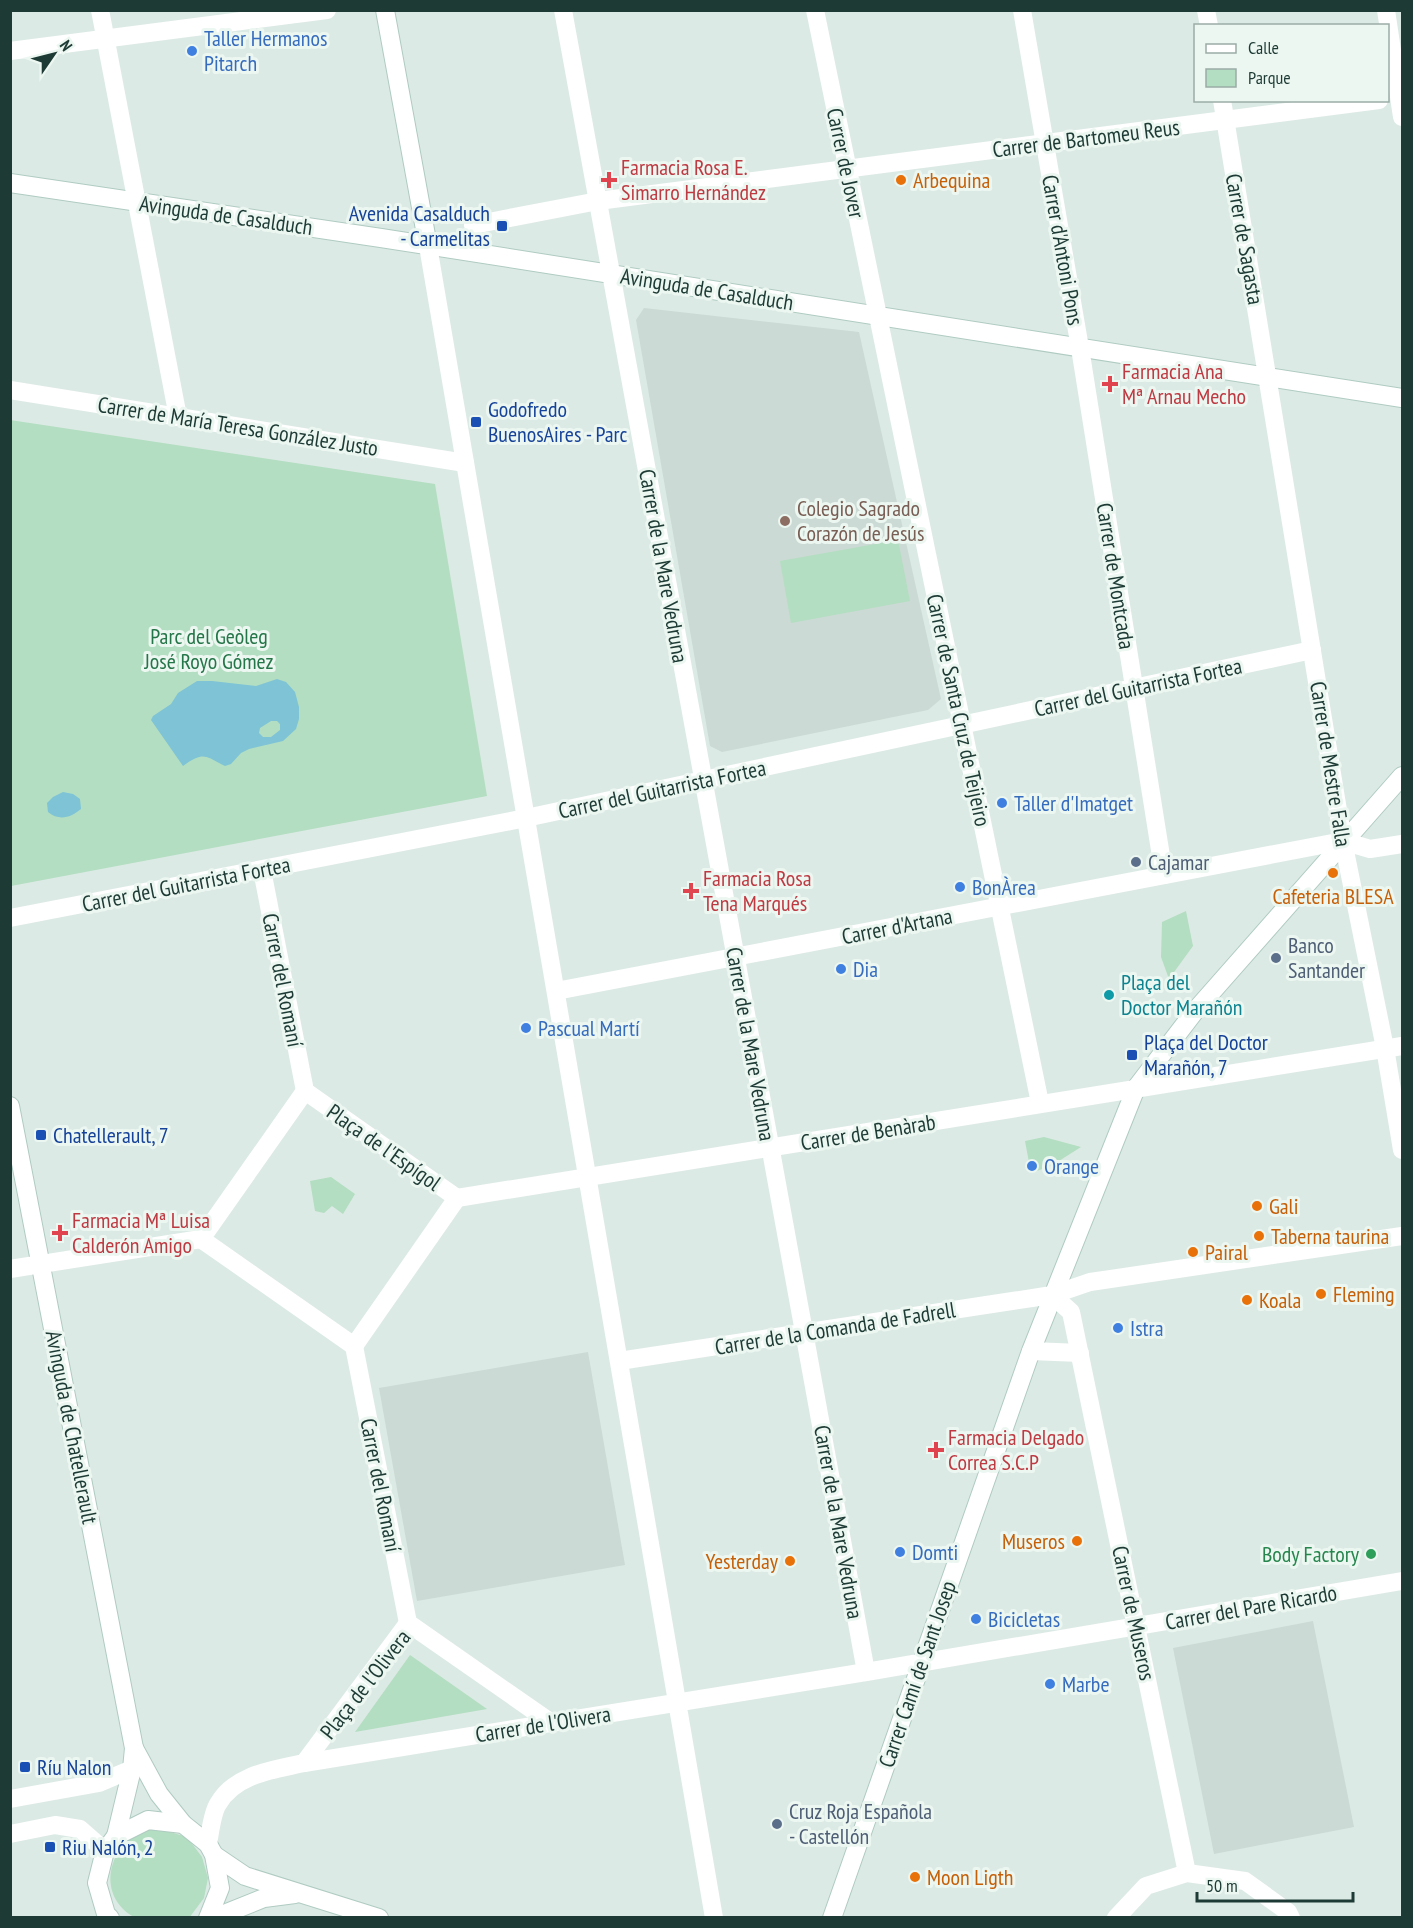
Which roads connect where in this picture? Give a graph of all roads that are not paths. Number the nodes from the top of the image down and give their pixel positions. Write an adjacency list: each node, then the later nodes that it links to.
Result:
1 (100, 10): 8 (street)
2 (327, 10): 8 (street)
3 (385, 10): 21 (street)
4 (563, 10): 18 (street, Carrer de la Mare Vedruna)
5 (815, 10): 16 (street, Carrer de Jover)
6 (1022, 10): 15 (street, Carrer d'Antoni Pons)
7 (1389, 34): 10 (street)
8 (106, 38): 9 (street); 19 (street)
9 (10, 51)
10 (1397, 98): 13 (street)
11 (1222, 102): 14 (street, Carrer de Sagasta)
12 (1364, 102): 14 (street, Carrer de Bartomeu Reus)
13 (1402, 117)
14 (1225, 120): 15 (street, Carrer de Bartomeu Reus); 25 (street, Carrer de Sagasta)
15 (1045, 144): 16 (street, Carrer de Bartomeu Reus); 24 (street, Carrer d'Antoni Pons)
16 (847, 169): 18 (street, Carrer de Bartomeu Reus); 23 (street, Carrer de Jover)
17 (10, 183): 19 (street, Avinguda de Casalduch)
18 (598, 201): 20 (street, Carrer de Bartomeu Reus); 22 (street, Carrer de la Mare Vedruna)
19 (137, 202): 21 (street, Avinguda de Casalduch); 28 (street)
20 (473, 225)
21 (428, 246): 22 (street, Avinguda de Casalduch); 29 (street)
22 (610, 274): 23 (street, Avinguda de Casalduch); 34 (street, Carrer de la Mare Vedruna)
23 (878, 316): 24 (street, Avinguda de Casalduch); 32 (street, Carrer de Santa Cruz de Teijeiro)
24 (1080, 348): 25 (street, Avinguda de Casalduch); 31 (street, Carrer de Montcada)
25 (1268, 377): 27 (street, Avinguda de Casalduch); 30 (street, Carrer de Mestre Falla)
26 (10, 390): 28 (street, Carrer de María Teresa González Justo)
27 (1402, 398)
28 (178, 417): 29 (street, Carrer de María Teresa González Justo)
29 (465, 463): 35 (street)
30 (1312, 650): 31 (street, Carrer del Guitarrista Fortea); 36 (street, Carrer de Mestre Falla)
31 (1135, 688): 32 (street, Carrer del Guitarrista Fortea); 39 (street, Carrer de Montcada)
32 (962, 725): 34 (street, Carrer del Guitarrista Fortea); 40 (street, Carrer de Santa Cruz de Teijeiro)
33 (1402, 776): 36 (street)
34 (703, 780): 35 (street, Carrer del Guitarrista Fortea); 42 (street, Carrer de la Mare Vedruna)
35 (526, 818): 38 (street, Carrer del Guitarrista Fortea); 43 (street)
36 (1343, 841): 37 (street); 39 (street, Carrer d'Artana); 44 (street, Carrer de Mestre Falla); 45 (street)
37 (1402, 844)
38 (262, 870): 41 (street, Carrer del Guitarrista Fortea); 46 (street, Carrer del Romaní)
39 (1164, 875): 40 (street, Carrer d'Artana)
40 (999, 906): 42 (street, Carrer d'Artana); 47 (street, Carrer de Santa Cruz de Teijeiro)
41 (10, 918)
42 (735, 957): 43 (street, Carrer d'Artana); 49 (street, Carrer de la Mare Vedruna)
43 (556, 991): 51 (street)
44 (1394, 1047): 45 (street); 50 (street, Carrer de Mestre Falla)
45 (1136, 1088): 47 (street, Carrer de Benàrab); 57 (street)
46 (305, 1091): 52 (street, Plaça de l'Espígol); 54 (street, Plaça de l'Espígol)
47 (1040, 1103): 49 (street, Carrer de Benàrab)
48 (10, 1106): 55 (street, Avinguda de Chatellerault)
49 (770, 1148): 51 (street, Carrer de Benàrab); 58 (street, Carrer de la Mare Vedruna)
50 (1402, 1150)
51 (587, 1178): 52 (street, Carrer de Benàrab); 62 (street)
52 (458, 1198): 59 (street, Plaça de l'Espígol)
53 (1402, 1236): 57 (street, Carrer de la Comanda de Fadrell)
54 (201, 1239): 55 (street); 59 (street)
55 (41, 1263): 56 (street); 70 (street, Avinguda de Chatellerault)
56 (10, 1269)
57 (1052, 1295): 58 (street, Carrer de la Comanda de Fadrell); 60 (street, Carrer Camí de Sant Josep); 61 (street, Carrer de Museros)
58 (804, 1332): 62 (street, Carrer de la Comanda de Fadrell); 67 (street, Carrer de la Mare Vedruna)
59 (354, 1346): 64 (street, Carrer del Romaní)
60 (1031, 1351): 61 (street); 66 (street, Carrer Camí de Sant Josep)
61 (1080, 1353): 65 (street, Carrer de Museros)
62 (619, 1361): 68 (street)
63 (1402, 1581): 65 (street, Carrer del Pare Ricardo)
64 (408, 1623): 69 (street, Plaça de l'Olivera); 71 (street, Plaça de l'Olivera)
65 (1136, 1626): 66 (street, Carrer del Pare Ricardo); 79 (street, Carrer de Museros)
66 (921, 1663): 67 (street, Carrer de l'Olivera); 86 (street, Carrer Camí de Sant Josep)
67 (867, 1672): 68 (street, Carrer de l'Olivera)
68 (677, 1702): 69 (street, Carrer de l'Olivera); 85 (street)
69 (550, 1722): 71 (street, Carrer de l'Olivera)
70 (134, 1748): 72 (street, Avinguda de Chatellerault); 74 (street, Avinguda de Chatellerault)
71 (304, 1763): 77 (street, Carrer de l'Olivera)
72 (132, 1769): 73 (street); 76 (street, Avinguda de Chatellerault)
73 (10, 1799)
74 (183, 1824): 76 (street); 77 (street, Avinguda de Chatellerault)
75 (10, 1834): 78 (street)
76 (116, 1836): 78 (street)
77 (211, 1850): 80 (street, Avinguda de Chatellerault); 82 (street)
78 (105, 1851): 81 (street)
79 (1187, 1873): 87 (street); 88 (street)
80 (300, 1893): 83 (street); 84 (street, Avinguda de Chatellerault)
81 (110, 1917)
82 (208, 1917)
83 (214, 1917)
84 (379, 1917)
85 (714, 1917)
86 (832, 1917)
87 (1116, 1917)
88 (1291, 1917)

